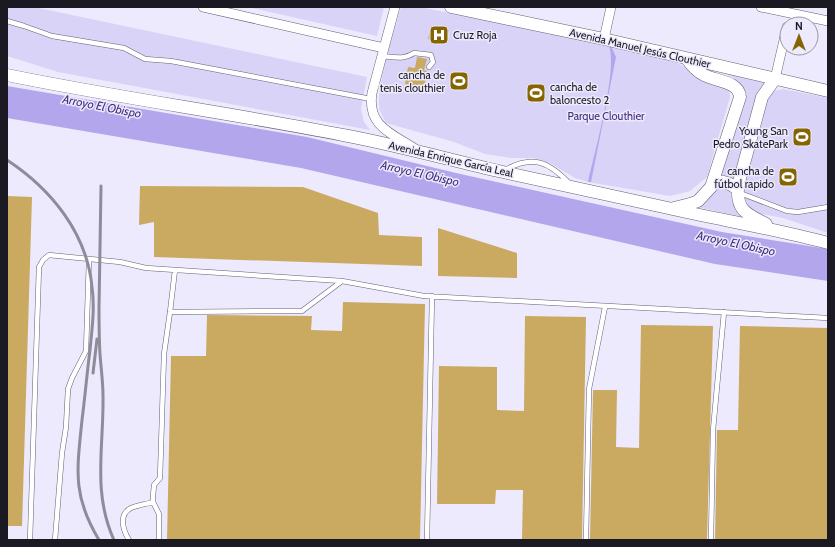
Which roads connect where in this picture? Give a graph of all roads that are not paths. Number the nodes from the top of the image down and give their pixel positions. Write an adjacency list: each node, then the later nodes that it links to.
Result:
1 (203, 7): 9 (street)
2 (395, 7): 9 (street)
3 (451, 7): 8 (street, Avenida Manuel Jesús Clouthier)
4 (611, 7): 8 (street)
5 (761, 7): 7 (street)
6 (7, 21): 18 (lane)
7 (828, 21)
8 (604, 39): 11 (street, Avenida Manuel Jesús Clouthier)
9 (383, 52): 13 (lane); 18 (street)
10 (780, 56): 15 (street)
11 (687, 59): 15 (street, Avenida Manuel Jesús Clouthier); 21 (street)
12 (7, 67): 16 (street)
13 (429, 67)
14 (7, 75): 16 (street)
15 (775, 79): 17 (street, Avenida Manuel Jesús Clouthier); 23 (street)
16 (77, 89): 19 (street, Avenida Enrique García Leal)
17 (828, 91)
18 (371, 99): 19 (street)
19 (418, 151): 20 (street, Avenida Enrique García Leal)
20 (502, 172): 22 (street, Avenida Enrique García Leal); 22 (lane)
21 (713, 182): 23 (street); 25 (street)
22 (572, 187): 25 (street, Avenida Enrique García Leal)
23 (738, 191): 24 (lane); 26 (street)
24 (828, 207)
25 (669, 209): 26 (street, Avenida Enrique García Leal)
26 (775, 230): 27 (street, Avenida Enrique García Leal)
27 (826, 242)
28 (89, 259): 29 (lane); 37 (lane); 38 (lane)
29 (175, 270): 30 (lane); 33 (lane)
30 (342, 281): 31 (lane); 33 (lane)
31 (432, 296): 32 (lane); 41 (lane)
32 (605, 307): 34 (lane); 42 (lane)
33 (170, 312): 36 (lane)
34 (724, 312): 35 (lane); 43 (lane)
35 (828, 318)
36 (154, 502): 39 (lane); 40 (lane)
37 (30, 540)
38 (55, 540)
39 (129, 540)
40 (159, 540)
41 (426, 540)
42 (586, 540)
43 (711, 540)

